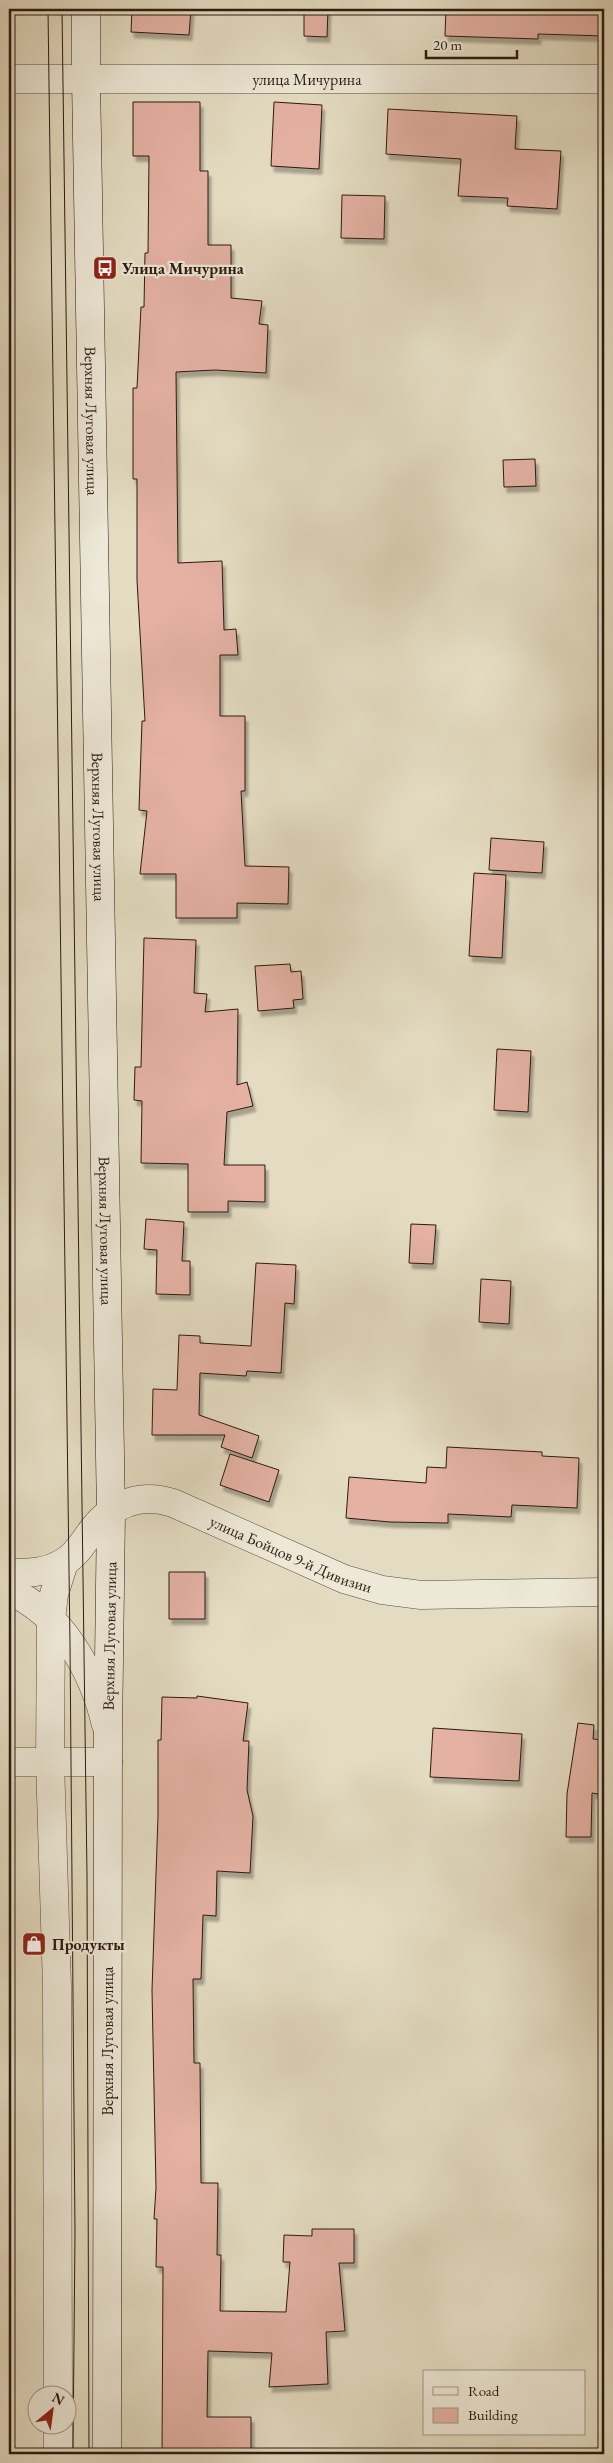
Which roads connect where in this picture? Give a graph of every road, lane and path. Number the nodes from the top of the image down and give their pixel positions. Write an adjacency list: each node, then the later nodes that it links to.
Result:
1 (86, 9): 3 (main road, Верхняя Луговая улица)
2 (9, 79): 3 (main road, улица Мичурина)
3 (86, 79): 4 (main road, улица Мичурина); 5 (main road, Верхняя Луговая улица)
4 (604, 79)
5 (111, 1513): 6 (main road, улица Бойцов 9-й Дивизии); 9 (main road, улица Бойцов 9-й Дивизии); 11 (main road, Верхняя Луговая улица)
6 (64, 1563): 7 (main road, улица Бойцов 9-й Дивизии); 10 (main road)
7 (9, 1573)
8 (9, 1591): 10 (main road)
9 (604, 1592)
10 (51, 1619): 11 (main road); 13 (main road)
11 (108, 1734): 14 (main road, Верхняя Луговая улица)
12 (9, 1762): 13 (main road)
13 (50, 1762): 14 (main road); 15 (main road)
14 (108, 1762): 18 (main road, Верхняя Луговая улица)
15 (58, 2386)
16 (58, 2436): 17 (main road)
17 (58, 2454)
18 (107, 2454)

